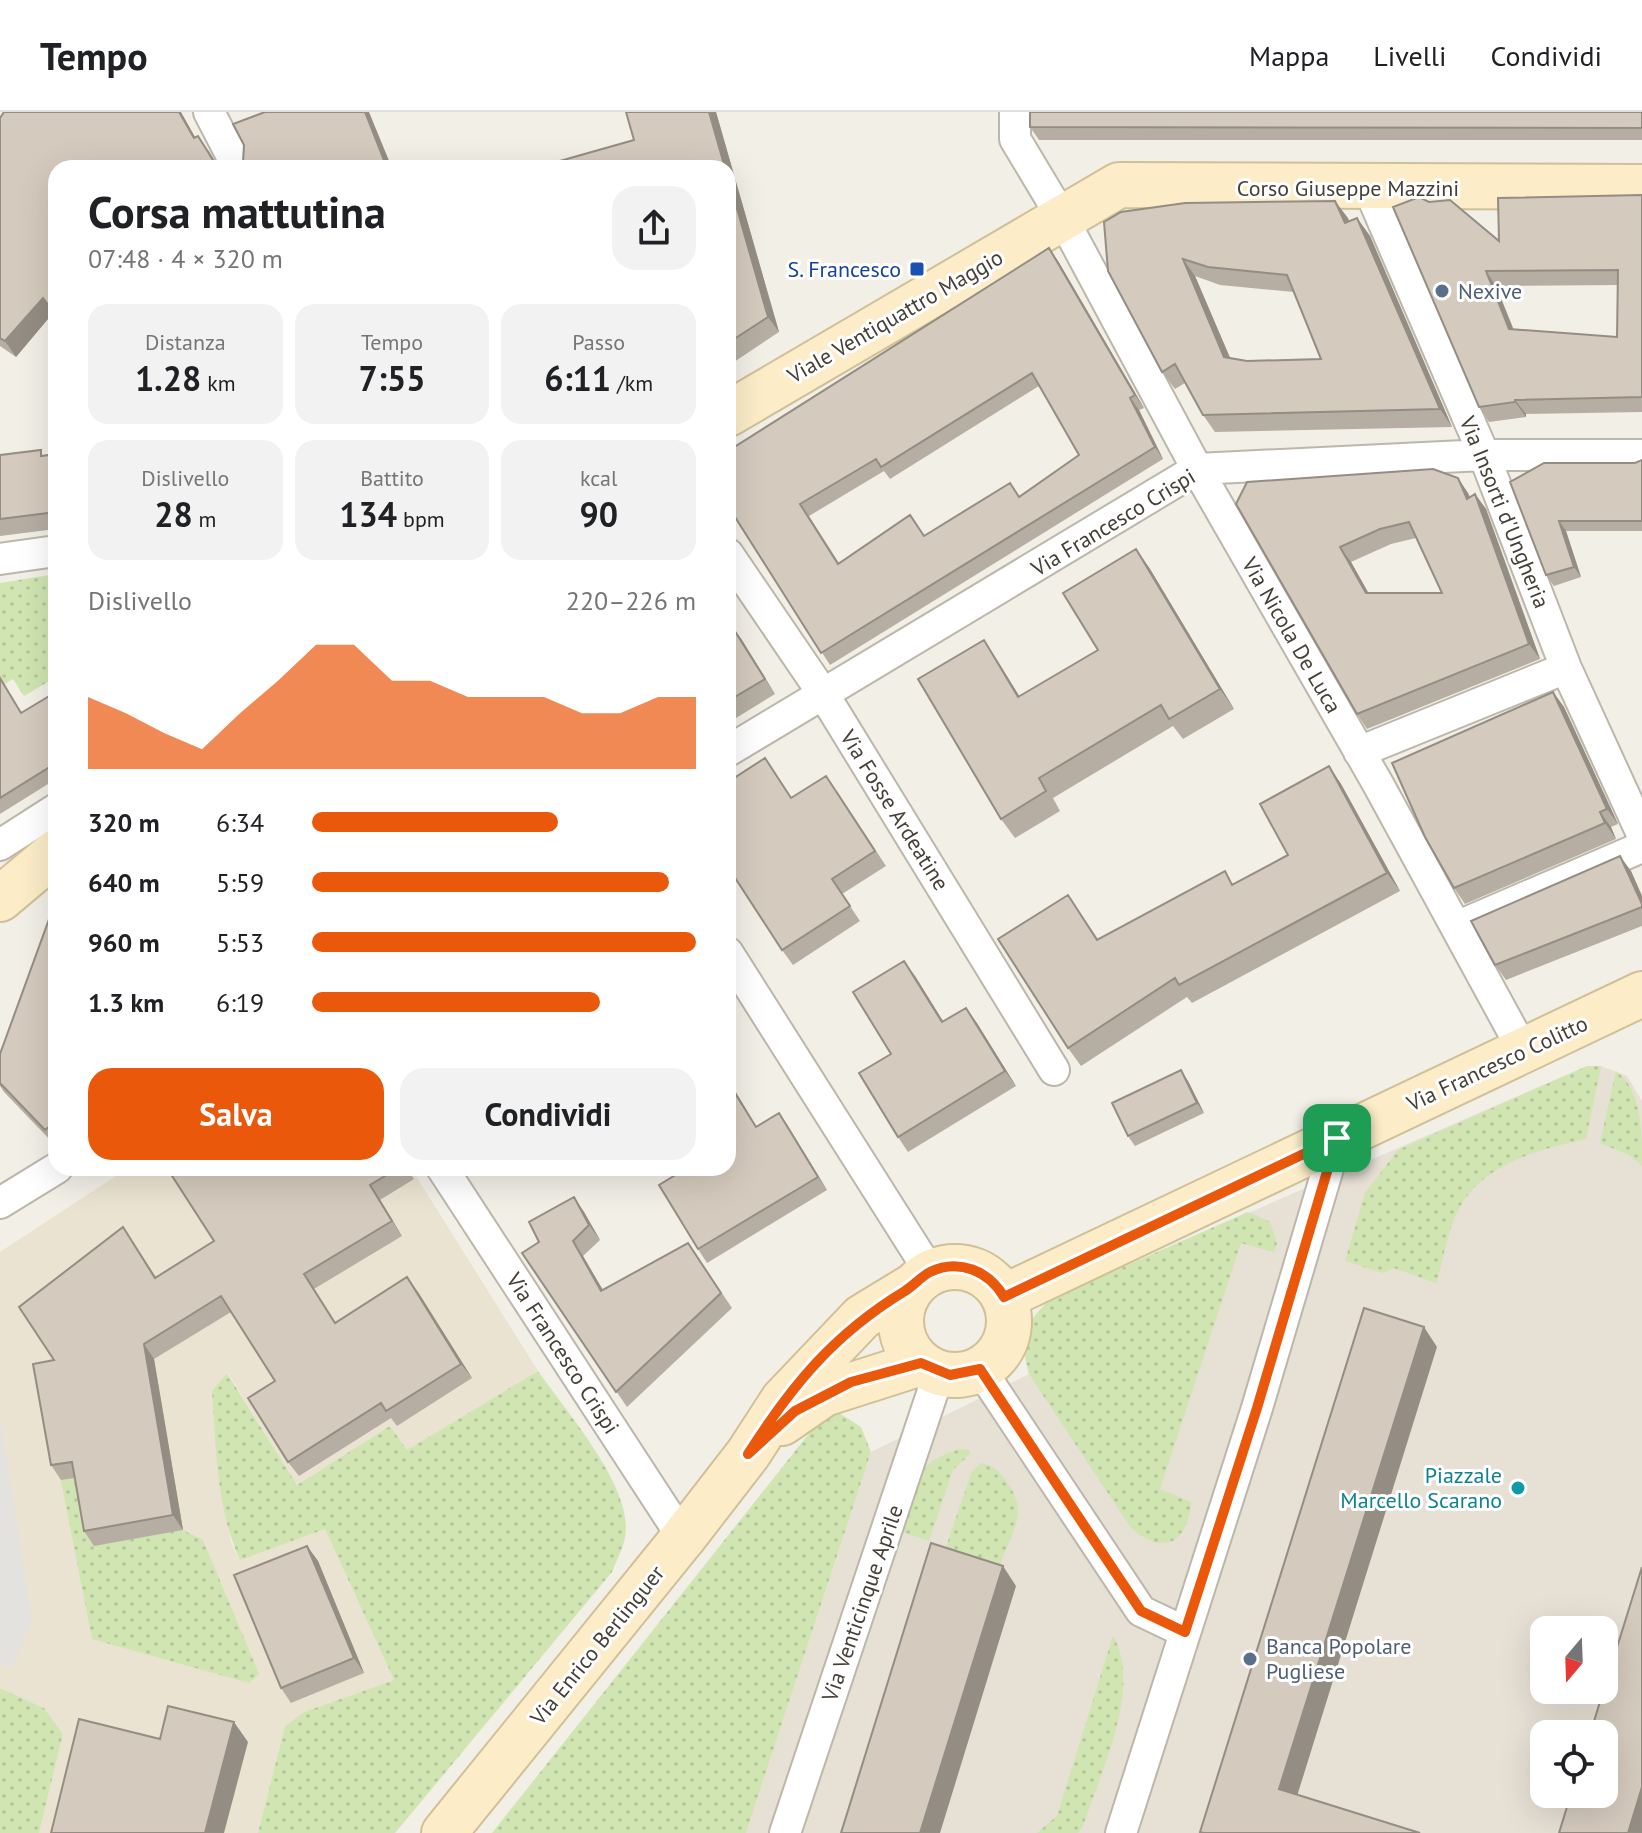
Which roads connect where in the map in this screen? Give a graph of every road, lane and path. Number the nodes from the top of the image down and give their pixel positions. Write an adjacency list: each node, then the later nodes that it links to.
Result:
1 (209, 112): 3 (street)
2 (1015, 126): 6 (street, Via Nicola De Luca)
3 (234, 160)
4 (1642, 187): 5 (main road, Corso Giuseppe Mazzini)
5 (1369, 189): 6 (main road, Corso Giuseppe Mazzini); 8 (street, Via Insorti d'Ungheria)
6 (1063, 219): 7 (main road, Viale Ventiquattro Maggio); 10 (street, Via Nicola De Luca)
7 (736, 409)
8 (1484, 455): 9 (street, Via Francesco Crispi); 10 (street, Via Francesco Crispi); 14 (street, Via Insorti d'Ungheria)
9 (1642, 455)
10 (1197, 469): 15 (street, Via Francesco Crispi); 17 (street, Via Nicola De Luca)
11 (48, 552): 12 (street)
12 (0, 559)
13 (736, 566): 15 (street, Via Fosse Ardeatine)
14 (1566, 668): 17 (street); 19 (street, Via Insorti d'Ungheria)
15 (824, 695): 16 (street, Via Francesco Crispi); 28 (street, Via Fosse Ardeatine)
16 (736, 746)
17 (1359, 752): 24 (street, Via Nicola De Luca)
18 (48, 814): 20 (street)
19 (1642, 834)
20 (0, 845)
21 (1642, 847): 24 (street)
22 (48, 859): 23 (main road)
23 (0, 899)
24 (1456, 927): 27 (street, Via Nicola De Luca)
25 (736, 966): 33 (street)
26 (1642, 994): 27 (main road, Via Francesco Colitto)
27 (1523, 1050): 29 (main road, Via Francesco Colitto)
28 (1054, 1070)
29 (1337, 1138): 34 (main road, Via Francesco Colitto); 38 (street)
30 (48, 1174): 32 (street)
31 (447, 1176): 37 (street, Via Francesco Crispi)
32 (0, 1203)
33 (922, 1279): 34 (main road); 35 (main road); 36 (main road, Via Enrico Berlinguer)
34 (1004, 1297): 35 (main road)
35 (947, 1368): 36 (main road, Via Enrico Berlinguer); 38 (street); 40 (street, Via Venticinque Aprile)
36 (748, 1454): 37 (main road, Via Enrico Berlinguer)
37 (683, 1538): 39 (main road, Via Enrico Berlinguer)
38 (1185, 1632): 41 (street)
39 (444, 1833)
40 (785, 1833)
41 (1121, 1833)

